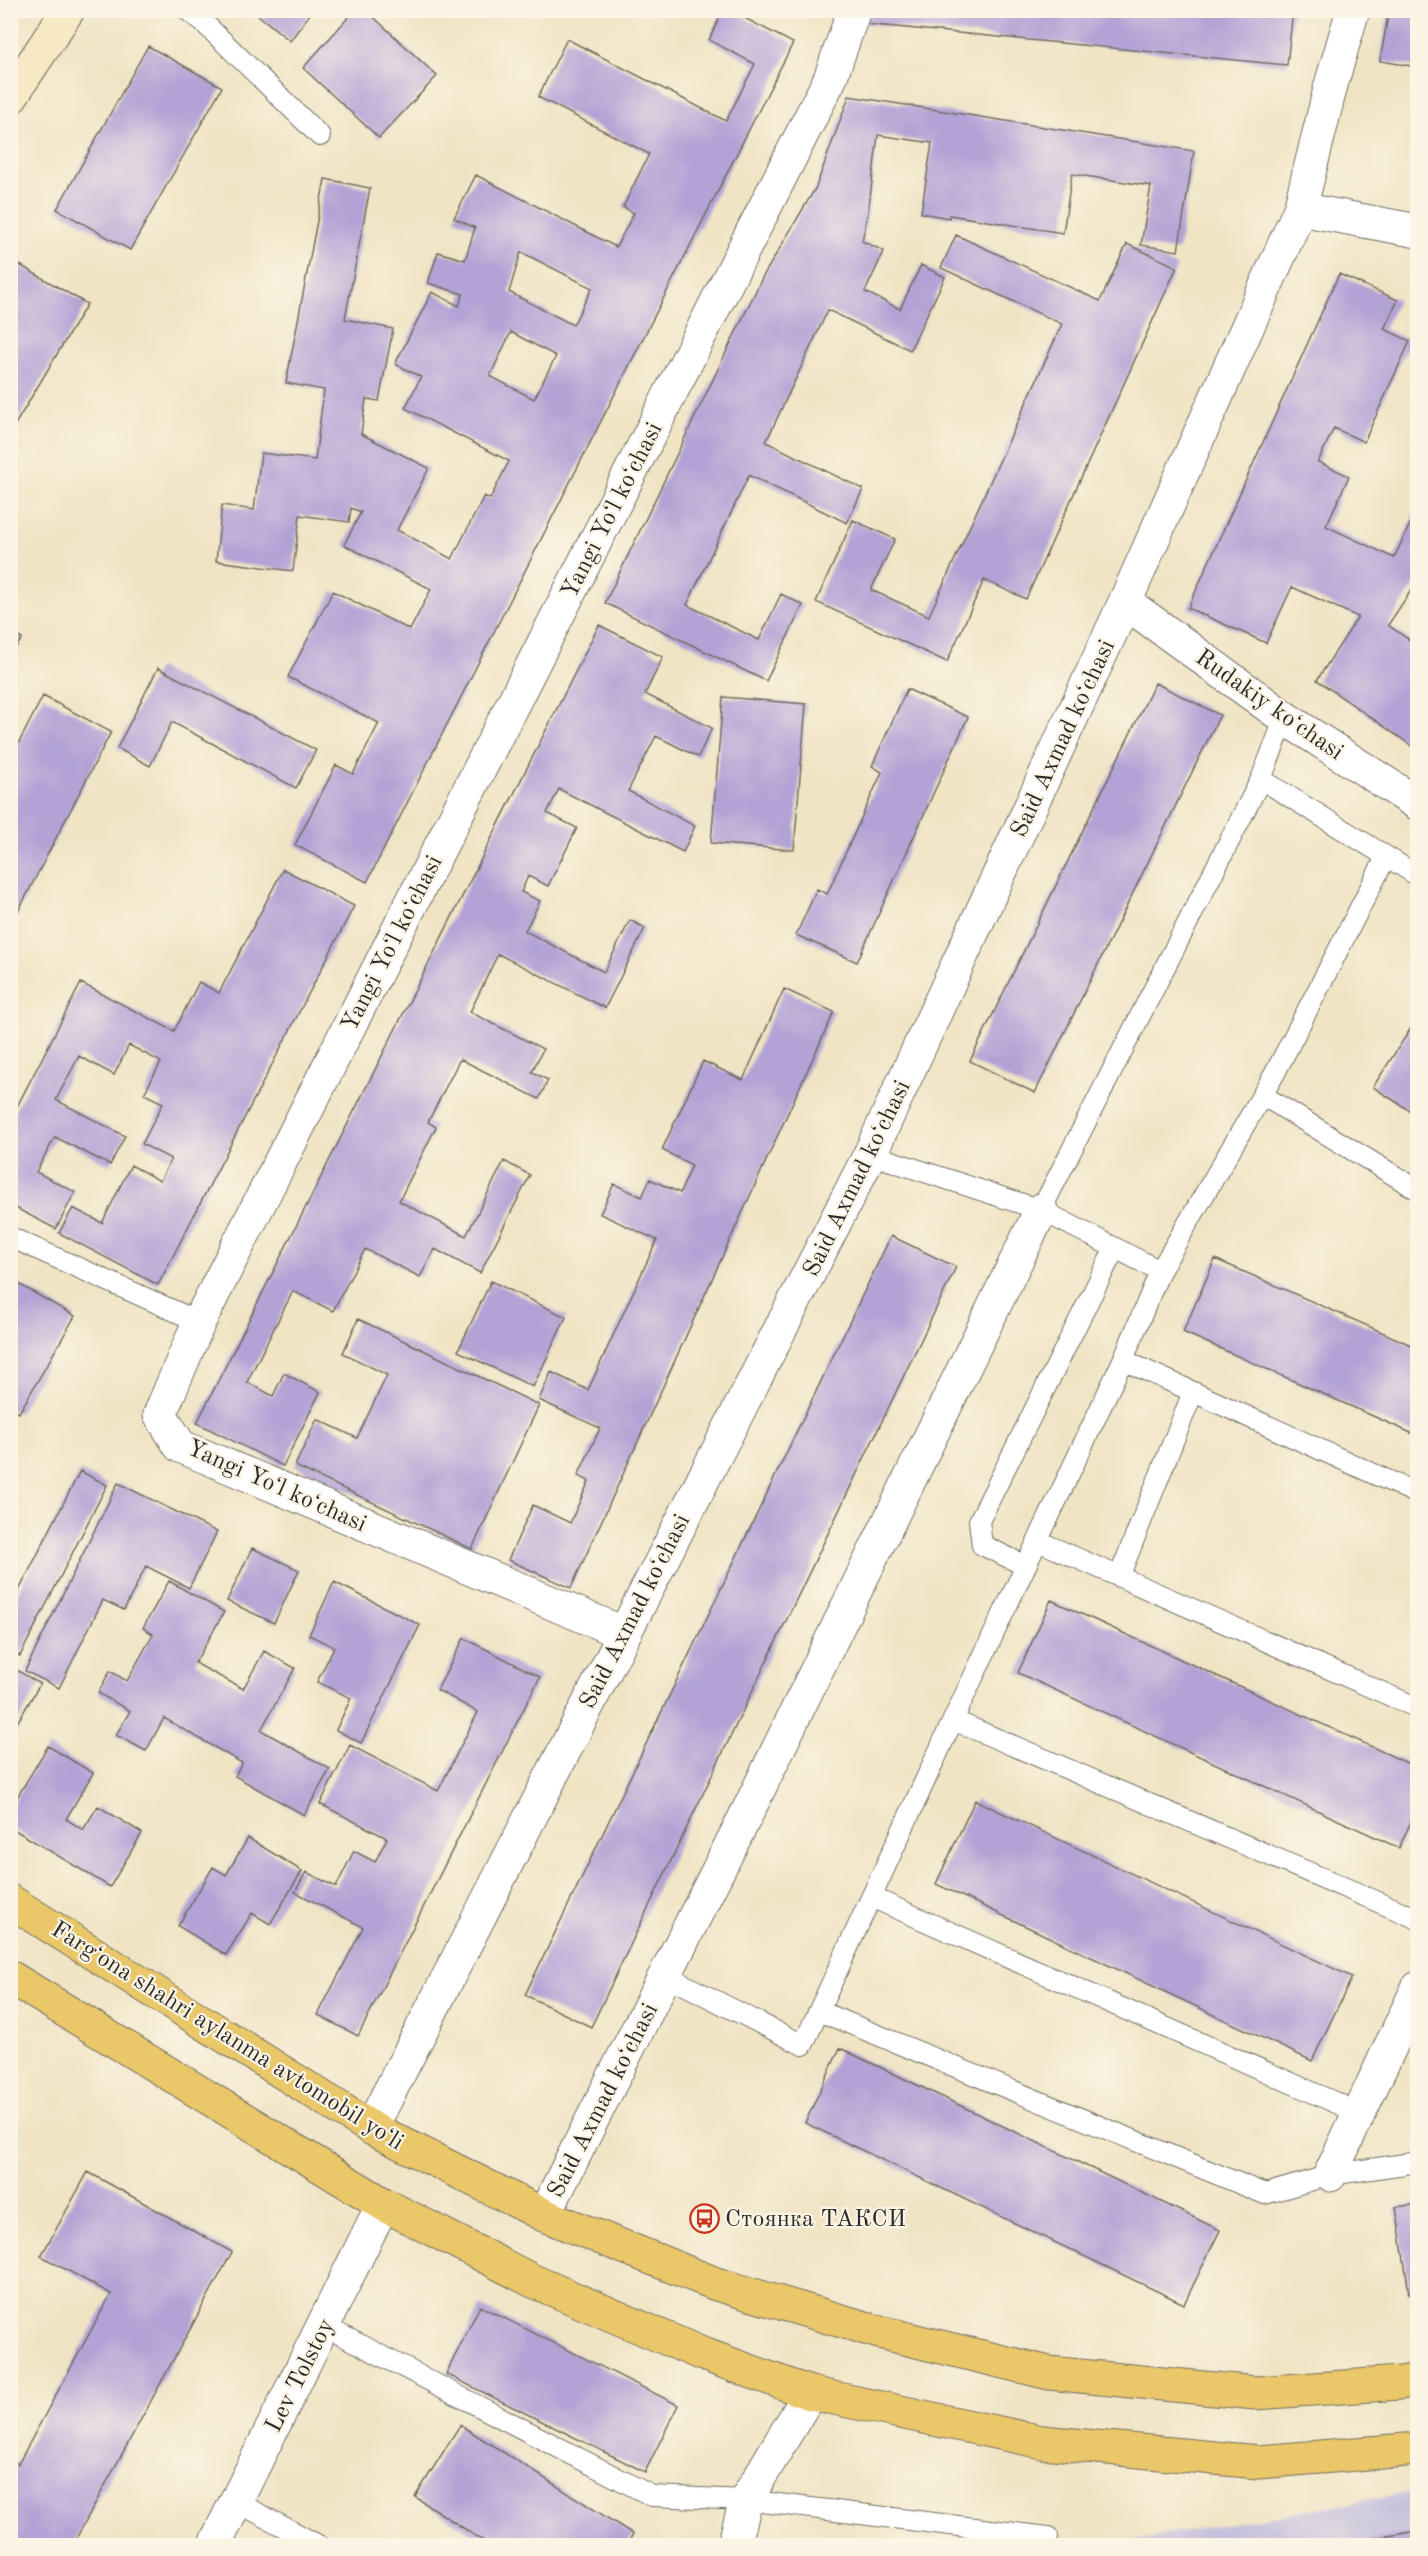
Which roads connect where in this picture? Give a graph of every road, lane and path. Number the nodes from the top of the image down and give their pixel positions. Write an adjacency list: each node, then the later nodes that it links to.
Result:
1 (68, 10): 5 (main road)
2 (187, 10): 6 (lane)
3 (854, 10): 22 (street, Yangi Yoʻl koʻchasi)
4 (1353, 10): 7 (street, Said Axmad koʻchasi)
5 (10, 98)
6 (320, 136)
7 (1300, 209): 8 (street); 9 (street, Said Axmad koʻchasi)
8 (1418, 231)
9 (1125, 602): 10 (street, Rudakiy koʻchasi); 16 (street, Said Axmad koʻchasi)
10 (1285, 718): 11 (lane); 12 (street, Rudakiy koʻchasi)
11 (1261, 779): 13 (lane); 18 (lane)
12 (1418, 804)
13 (1386, 857): 14 (lane); 15 (lane)
14 (1418, 876)
15 (1262, 1095): 17 (lane); 21 (lane)
16 (870, 1154): 18 (lane); 29 (street, Said Axmad koʻchasi)
17 (1418, 1190)
18 (1041, 1210): 20 (lane); 35 (street, Said Axmad koʻchasi)
19 (10, 1237): 22 (lane)
20 (1115, 1248): 21 (lane); 27 (lane)
21 (1160, 1271): 23 (lane)
22 (199, 1322): 29 (street, Yangi Yoʻl koʻchasi)
23 (1123, 1360): 24 (lane); 26 (lane)
24 (1193, 1392): 25 (lane); 28 (lane)
25 (1418, 1494)
26 (1038, 1541): 27 (lane); 28 (lane)
27 (1026, 1566): 31 (lane)
28 (1119, 1577): 30 (lane)
29 (623, 1633): 40 (street, Said Axmad koʻchasi)
30 (1418, 1708)
31 (953, 1720): 32 (lane); 34 (lane)
32 (871, 1897): 38 (lane); 39 (lane)
33 (10, 1901): 40 (highway, Fargʻona shahri aylanma avtomobil yoʻli)
34 (1418, 1919)
35 (665, 1975): 38 (lane); 44 (street, Said Axmad koʻchasi)
36 (10, 1977): 43 (highway)
37 (1415, 2000): 39 (street)
38 (819, 2011): 42 (lane)
39 (1359, 2113): 42 (street)
40 (371, 2128): 44 (highway, Fargʻona shahri aylanma avtomobil yoʻli)
41 (1418, 2162): 42 (lane)
42 (1330, 2175)
43 (383, 2204): 45 (street, Lev Tolstoy); 47 (highway)
44 (544, 2215): 46 (highway, Fargʻona shahri aylanma avtomobil yoʻli)
45 (324, 2326): 49 (lane); 50 (street, Lev Tolstoy)
46 (1418, 2380)
47 (810, 2393): 48 (highway); 49 (street)
48 (1418, 2449)
49 (746, 2500): 51 (lane); 54 (street)
50 (235, 2501): 52 (street, Lev Tolstoy); 53 (lane)
51 (1048, 2537)
52 (214, 2546)
53 (320, 2546)
54 (734, 2546)

